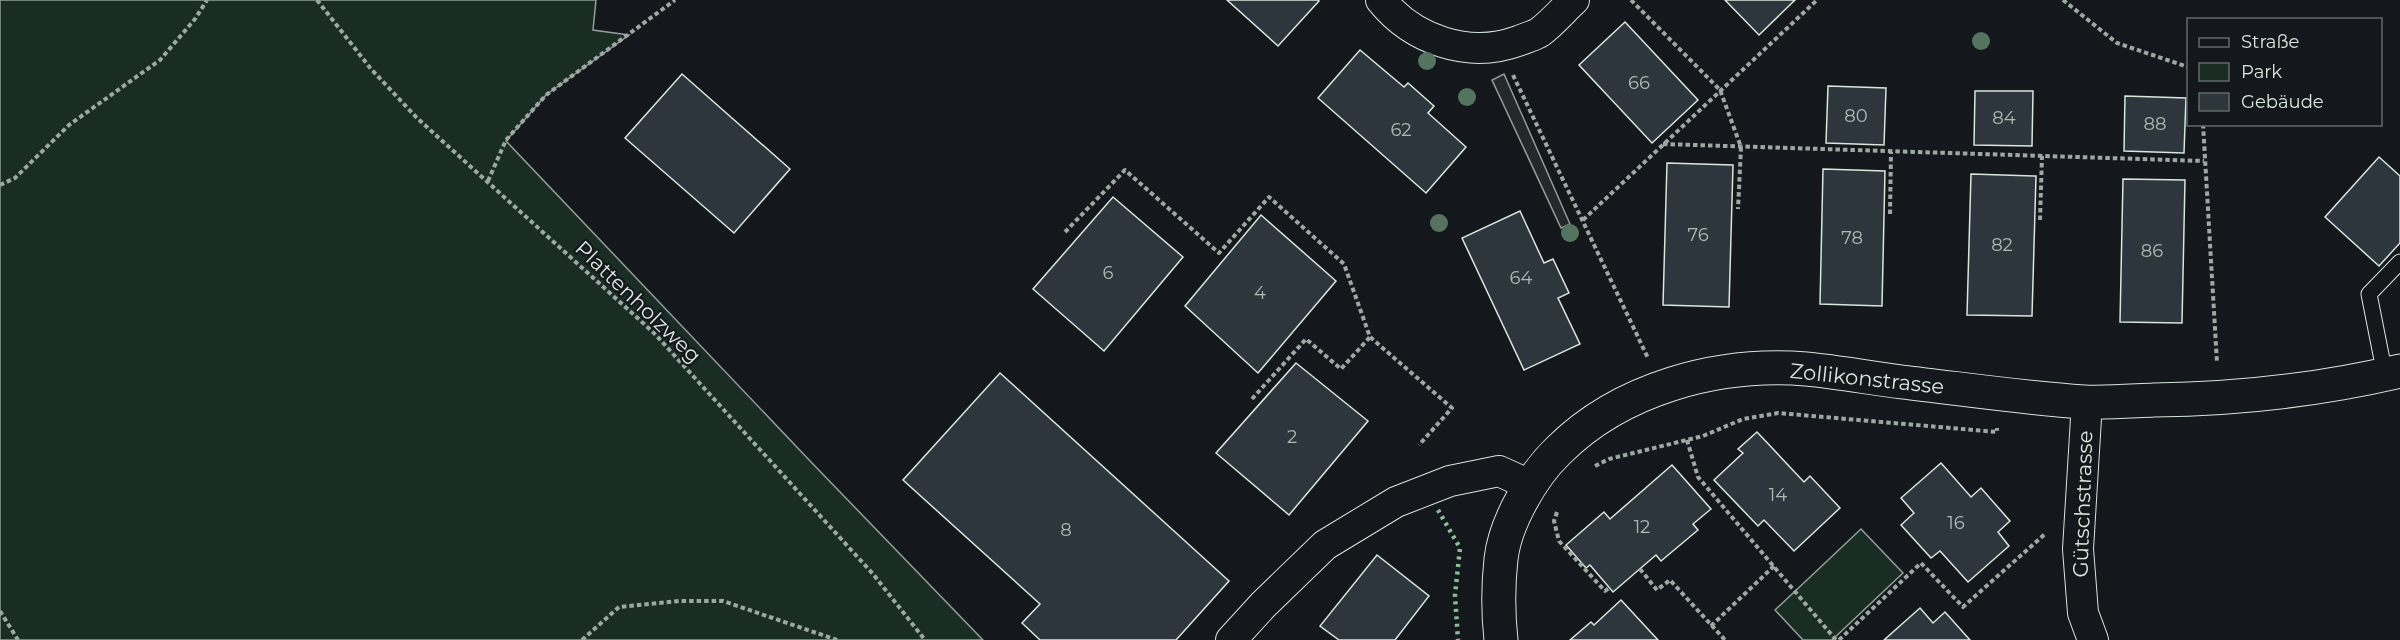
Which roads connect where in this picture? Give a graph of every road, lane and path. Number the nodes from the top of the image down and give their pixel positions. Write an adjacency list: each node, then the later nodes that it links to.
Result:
1 (207, 0): 19 (path)
2 (317, 0): 18 (path, Plattenholzweg)
3 (675, 0): 18 (path)
4 (1381, 0): 9 (street)
5 (1574, 0): 9 (street)
6 (1631, 0): 11 (path)
7 (1817, 0): 11 (path)
8 (2063, 0): 10 (path)
9 (1500, 47): 22 (path)
10 (2187, 67)
11 (1720, 90): 13 (path); 14 (path)
12 (2203, 126): 17 (path)
13 (1663, 144): 14 (path); 22 (path)
14 (1741, 147): 15 (path); 20 (path)
15 (1892, 152): 16 (path); 21 (path)
16 (2042, 156): 17 (path); 23 (path)
17 (2204, 161): 31 (path)
18 (488, 181): 47 (path, Plattenholzweg)
19 (0, 185)
20 (1738, 209)
21 (1890, 214)
22 (1583, 220): 28 (path)
23 (2040, 220)
24 (1065, 232): 26 (path)
25 (2400, 262): 27 (lane)
26 (1370, 337): 30 (path); 34 (path)
27 (2392, 373): 31 (main road, Zollikonstrasse)
28 (1661, 387): 29 (main road, Zollikonstrasse); 36 (main road, Zollikonstrasse)
29 (2000, 394): 32 (main road, Zollikonstrasse); 33 (path)
30 (1252, 399)
31 (2219, 399): 32 (main road, Zollikonstrasse)
32 (2087, 402): 38 (street, Gütschstrasse)
33 (1687, 440): 35 (path); 39 (path)
34 (1419, 445)
35 (1590, 470)
36 (1530, 485): 48 (street); 49 (main road, Zollikonstrasse)
37 (1560, 501): 41 (path)
38 (2081, 503): 51 (path); 52 (street, Gütschstrasse)
39 (1774, 567): 43 (path); 51 (path)
40 (1640, 569): 43 (path)
41 (1609, 588)
42 (0, 611): 44 (path)
43 (1712, 626): 50 (path)
44 (18, 640)
45 (582, 640): 46 (path)
46 (837, 640)
47 (925, 640)
48 (1232, 640)
49 (1501, 640)
50 (1725, 640)
51 (1838, 640)
52 (2093, 640)

